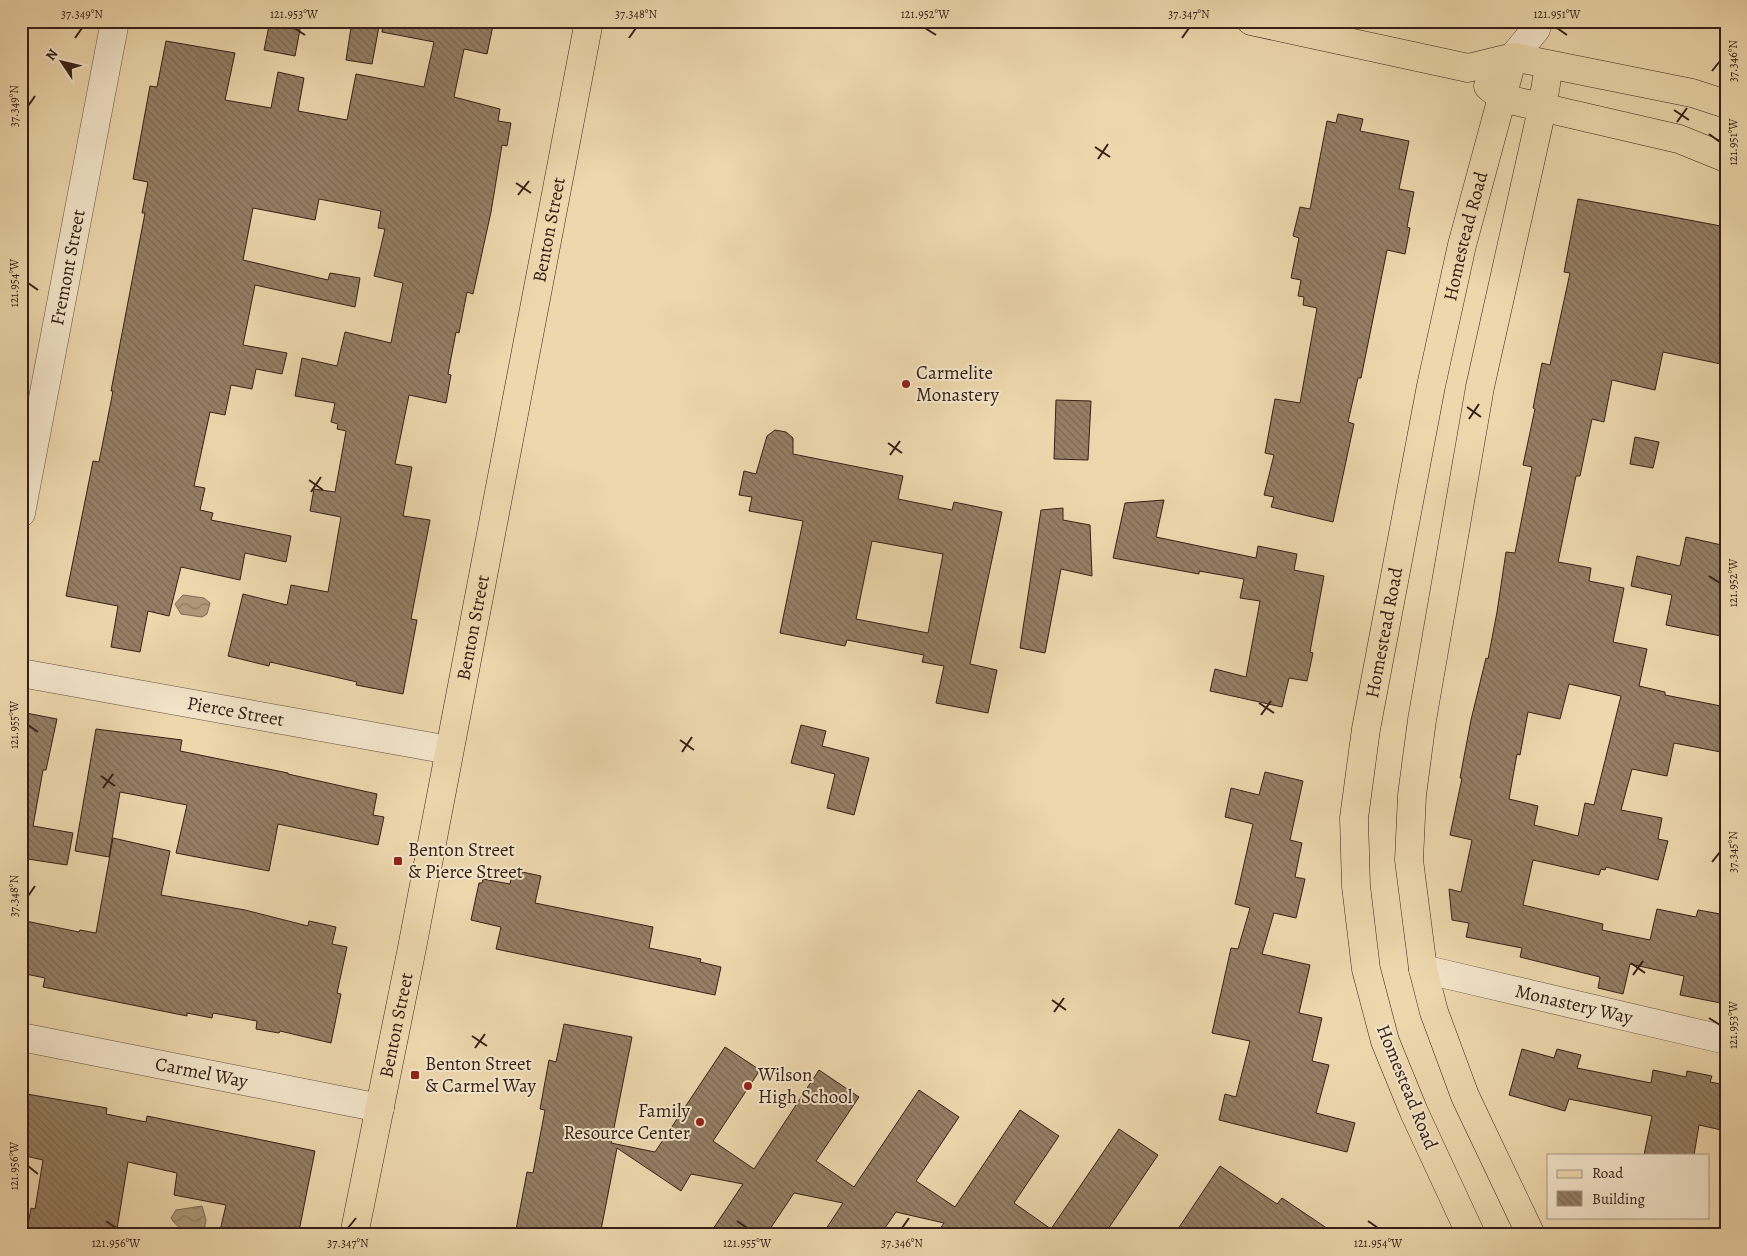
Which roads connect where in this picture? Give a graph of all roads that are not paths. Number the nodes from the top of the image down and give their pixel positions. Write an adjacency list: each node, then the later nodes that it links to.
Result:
1 (115, 21): 12 (street, Fremont Street)
2 (589, 21): 14 (main road, Benton Street)
3 (1251, 21): 7 (main road)
4 (1537, 25): 5 (street, Homestead Road); 6 (street, Homestead Road)
5 (1513, 57): 6 (main road); 7 (main road); 8 (main road, Homestead Road)
6 (1549, 65): 9 (main road); 10 (main road, Homestead Road)
7 (1468, 68): 8 (main road)
8 (1502, 98): 10 (main road); 21 (main road, Homestead Road)
9 (1726, 104)
10 (1542, 108): 11 (main road); 15 (main road, Homestead Road)
11 (1726, 158)
12 (21, 513)
13 (21, 672): 14 (street, Pierce Street)
14 (449, 750): 18 (main road, Benton Street)
15 (1423, 969): 17 (street, Monastery Way); 19 (main road, Homestead Road)
16 (21, 1037): 18 (street, Carmel Way)
17 (1726, 1040)
18 (380, 1108): 20 (main road, Benton Street)
19 (1527, 1226): 22 (main road)
20 (354, 1235)
21 (1472, 1235)
22 (1552, 1235)

